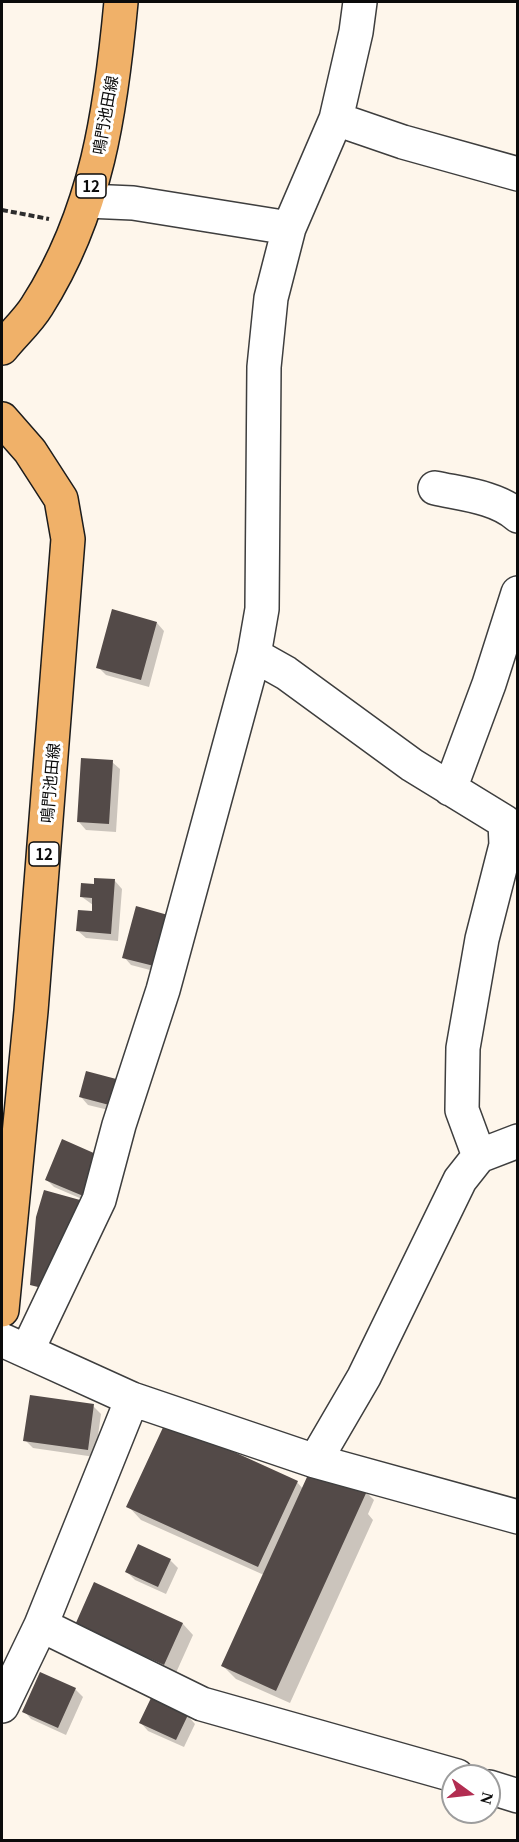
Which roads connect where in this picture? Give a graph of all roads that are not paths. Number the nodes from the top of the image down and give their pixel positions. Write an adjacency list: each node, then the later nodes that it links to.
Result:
1 (121, 2): 5 (main road, 鳴門池田線 / 12)
2 (360, 2): 3 (street)
3 (336, 119): 4 (street); 6 (street)
4 (518, 174)
5 (82, 216): 6 (street); 7 (main road, 鳴門池田線 / 12)
6 (289, 228): 12 (street)
7 (2, 348)
8 (2, 419): 16 (main road, 鳴門池田線 / 12)
9 (435, 488): 10 (street)
10 (518, 516)
11 (518, 593): 13 (street)
12 (254, 655): 13 (street); 17 (street)
13 (450, 789): 15 (street)
14 (518, 1141): 15 (street)
15 (479, 1156): 19 (street)
16 (2, 1310)
17 (14, 1346): 18 (street)
18 (132, 1399): 19 (street); 21 (street)
19 (315, 1461): 20 (street)
20 (518, 1517)
21 (41, 1625): 22 (street); 23 (street)
22 (2, 1706)
23 (441, 1772)
24 (501, 1791): 25 (street)
25 (518, 1796)

